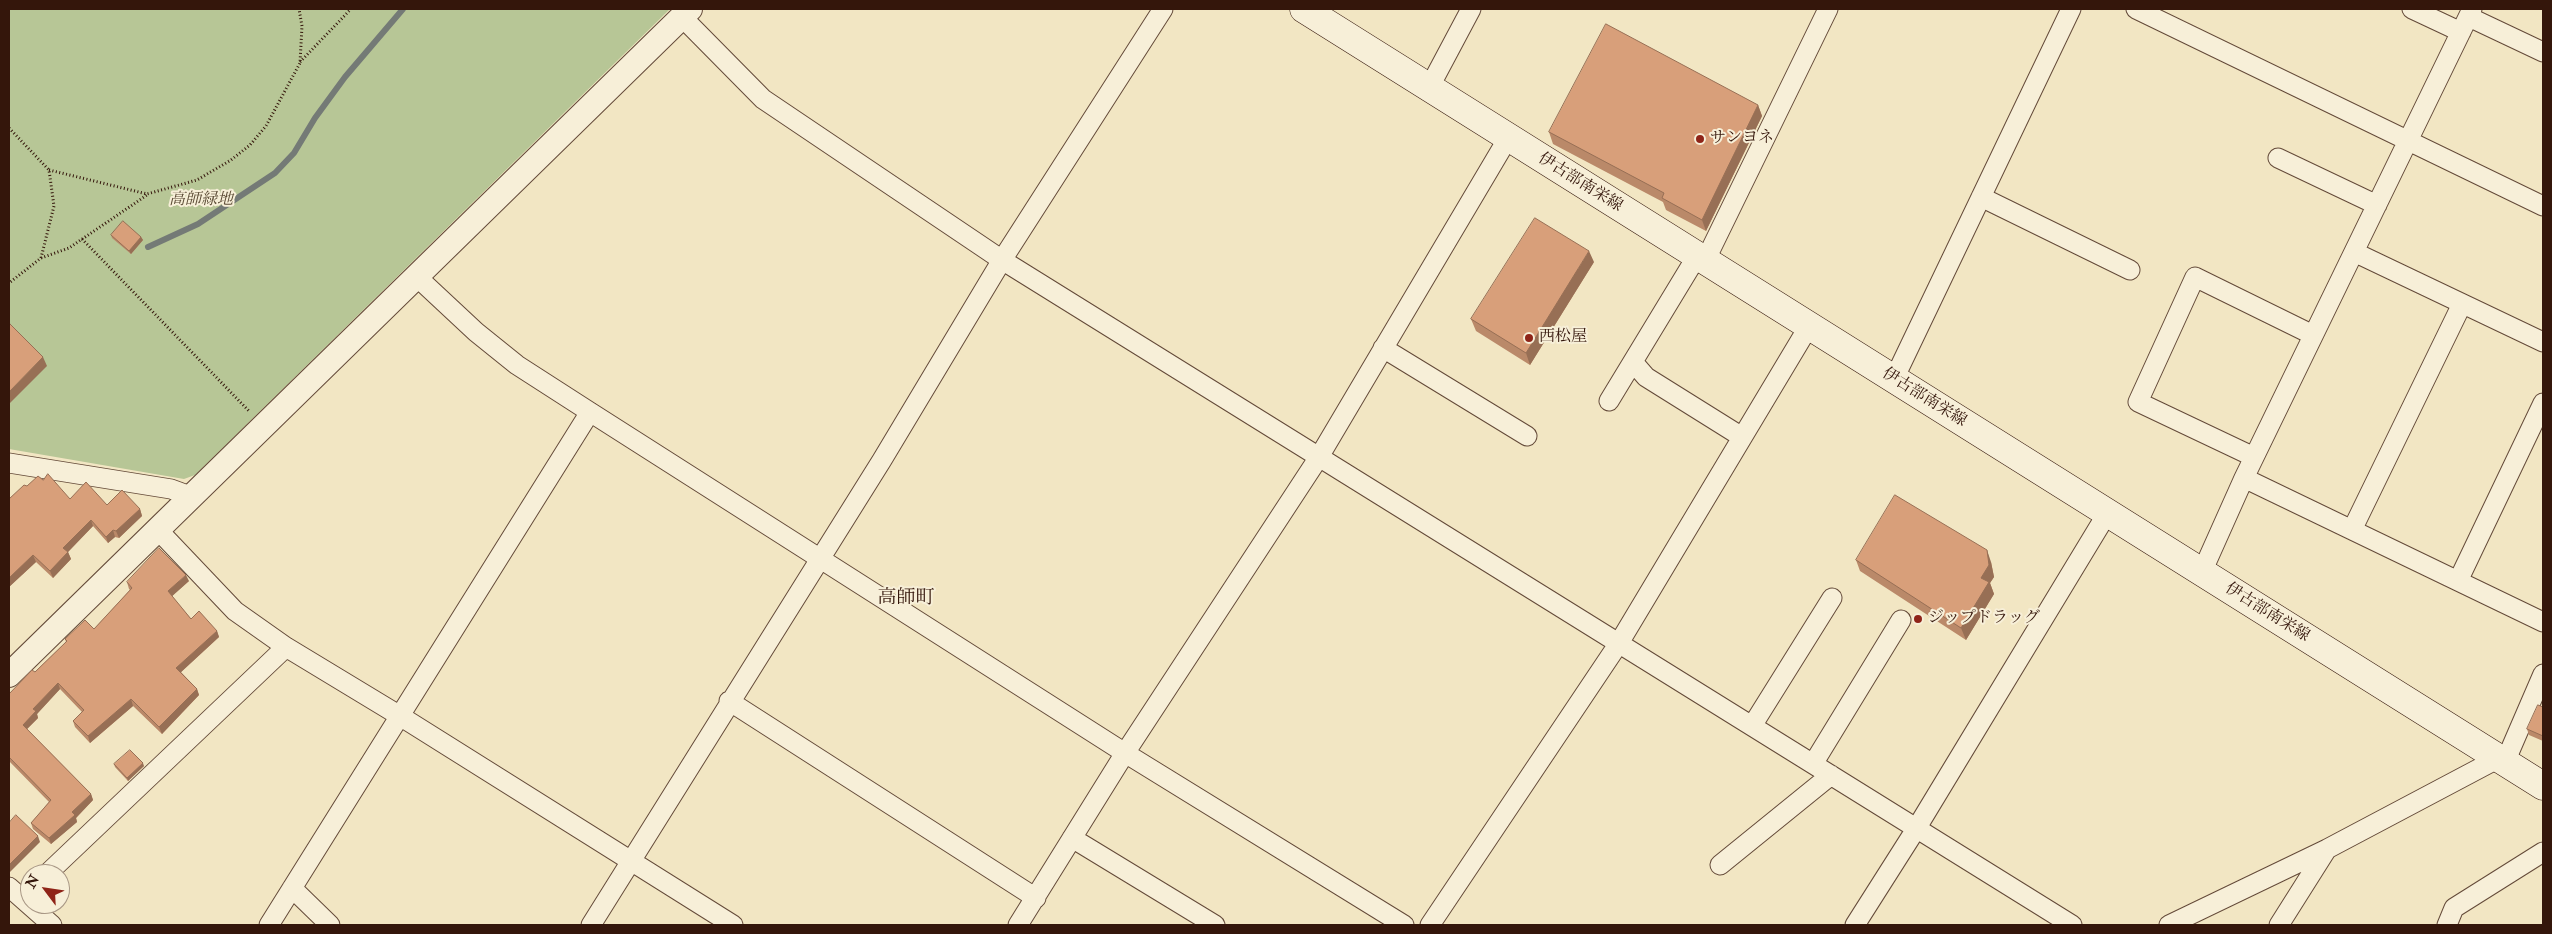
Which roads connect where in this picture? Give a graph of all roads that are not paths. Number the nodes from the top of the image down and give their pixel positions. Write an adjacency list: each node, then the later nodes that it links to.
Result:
1 (1163, 9): 20 (street)
2 (1304, 9): 11 (main road, 伊古部南栄線)
3 (1470, 9): 11 (street)
4 (1828, 9): 19 (street)
5 (2072, 9): 15 (street)
6 (2136, 9): 13 (street)
7 (2412, 9): 9 (street)
8 (686, 13): 20 (street); 22 (street)
9 (2468, 19): 10 (street); 13 (street)
10 (2543, 52)
11 (1429, 88): 12 (main road, 伊古部南栄線)
12 (1508, 138): 19 (main road, 伊古部南栄線); 27 (street)
13 (2408, 140): 16 (street); 17 (street)
14 (2278, 158): 16 (street)
15 (1981, 197): 21 (street); 29 (street)
16 (2376, 205): 18 (street)
17 (2543, 206)
18 (2354, 252): 23 (street); 25 (street)
19 (1701, 259): 24 (main road, 伊古部南栄線); 28 (street)
20 (1002, 260): 35 (street); 43 (street)
21 (2130, 270)
22 (416, 276): 32 (street); 39 (street)
23 (2462, 304): 26 (street); 42 (street)
24 (1809, 326): 29 (main road, 伊古部南栄線); 34 (street)
25 (2314, 335): 36 (street); 36 (street)
26 (2543, 342)
27 (1383, 348): 33 (street); 35 (street)
28 (1633, 362): 30 (street); 34 (street)
29 (1894, 379): 40 (main road, 伊古部南栄線)
30 (1609, 401)
31 (2543, 403): 45 (street)
32 (590, 412): 43 (street); 54 (street)
33 (1527, 436)
34 (1742, 437): 49 (street)
35 (1319, 457): 49 (street); 56 (street)
36 (2254, 457): 38 (street)
37 (9, 463): 39 (street)
38 (2244, 478): 42 (street); 44 (street)
39 (190, 496): 41 (street)
40 (2108, 512): 44 (main road, 伊古部南栄線); 61 (street)
41 (158, 530): 50 (street); 52 (street)
42 (2352, 530): 45 (street)
43 (820, 559): 53 (street); 56 (street)
44 (2202, 572): 57 (main road, 伊古部南栄線)
45 (2458, 581): 48 (street)
46 (1832, 598): 55 (street)
47 (1901, 620): 58 (street)
48 (2543, 622)
49 (1619, 643): 55 (street); 79 (street)
50 (286, 647): 54 (street); 66 (street)
51 (2543, 674): 57 (street)
52 (9, 675)
53 (729, 701): 65 (street); 69 (street)
54 (400, 716): 65 (street); 68 (street)
55 (1752, 726): 58 (street)
56 (1125, 753): 62 (street); 78 (street)
57 (2502, 760): 60 (main road, 伊古部南栄線); 63 (street)
58 (1813, 764): 59 (street)
59 (1831, 775): 61 (street); 67 (street)
60 (2543, 786)
61 (1916, 829): 80 (street); 81 (street)
62 (1072, 838): 69 (street); 77 (street)
63 (2327, 850): 82 (street); 83 (street)
64 (2543, 852): 84 (street)
65 (631, 860): 74 (street); 75 (street)
66 (58, 864)
67 (1720, 864)
68 (292, 888): 72 (street); 73 (street)
69 (1036, 898): 76 (street)
70 (41, 914): 71 (street)
71 (52, 925)
72 (269, 925)
73 (330, 925)
74 (590, 925)
75 (733, 925)
76 (1018, 925)
77 (1215, 925)
78 (1404, 925)
79 (1430, 925)
80 (1855, 925)
81 (2072, 925)
82 (2169, 925)
83 (2279, 925)
84 (2447, 925)

